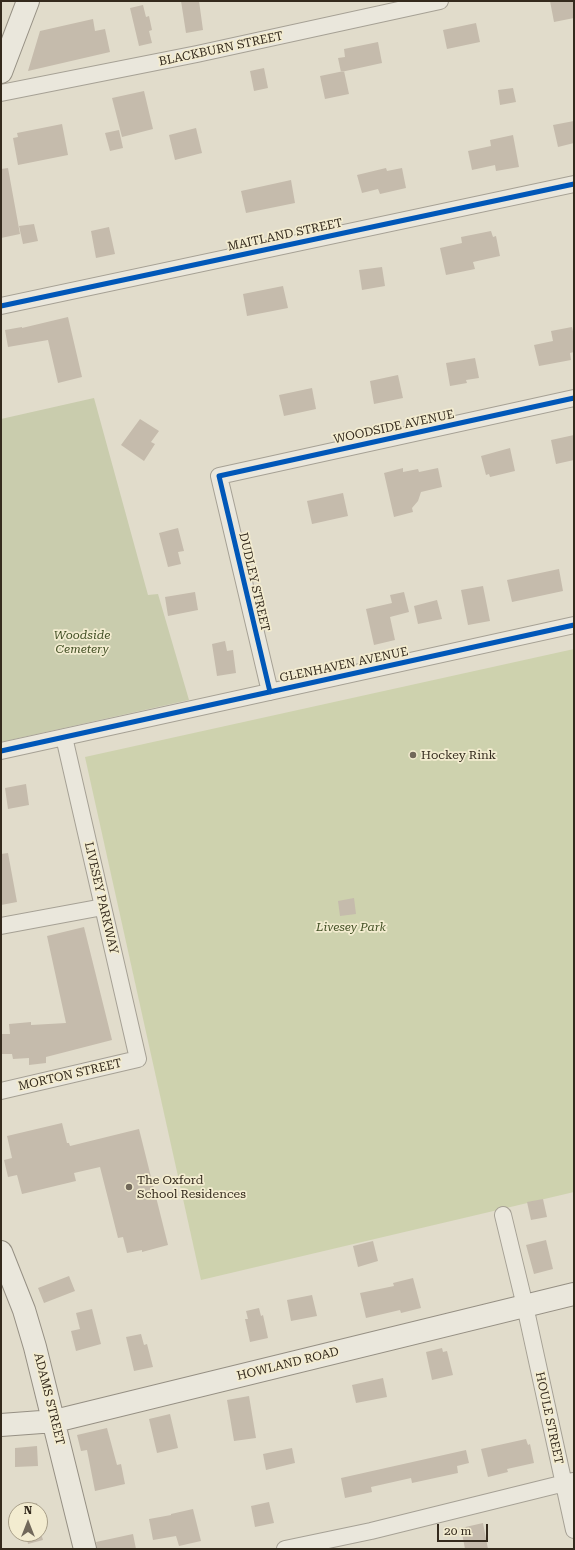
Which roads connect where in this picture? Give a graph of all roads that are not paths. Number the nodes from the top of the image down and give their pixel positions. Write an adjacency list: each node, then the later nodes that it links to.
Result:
1 (28, 1): 3 (main road)
2 (440, 1): 4 (street, BLACKBURN STREET)
3 (1, 72)
4 (1, 93)
5 (574, 184): 6 (street, MAITLAND STREET)
6 (1, 306)
7 (574, 398): 8 (street, WOODSIDE AVENUE)
8 (219, 476): 10 (street, DUDLEY STREET)
9 (574, 625): 10 (street, GLENHAVEN AVENUE)
10 (270, 692): 11 (street, GLENHAVEN AVENUE)
11 (64, 737): 12 (street, GLENHAVEN AVENUE); 13 (street, LIVESEY PARKWAY)
12 (1, 751)
13 (103, 906): 14 (street); 15 (street, LIVESEY PARKWAY)
14 (1, 926)
15 (138, 1059): 16 (street, MORTON STREET)
16 (1, 1091)
17 (503, 1215): 20 (street, HOULE STREET)
18 (1, 1252): 21 (main road, ADAMS STREET)
19 (574, 1294): 20 (main road, HOWLAND ROAD)
20 (525, 1306): 21 (main road, HOWLAND ROAD); 23 (street, HOULE STREET)
21 (55, 1421): 22 (main road, HOWLAND ROAD); 25 (main road, ADAMS STREET)
22 (1, 1425)
23 (569, 1482): 24 (street, HOULE STREET); 26 (street)
24 (574, 1530)
25 (86, 1549)
26 (284, 1549)

